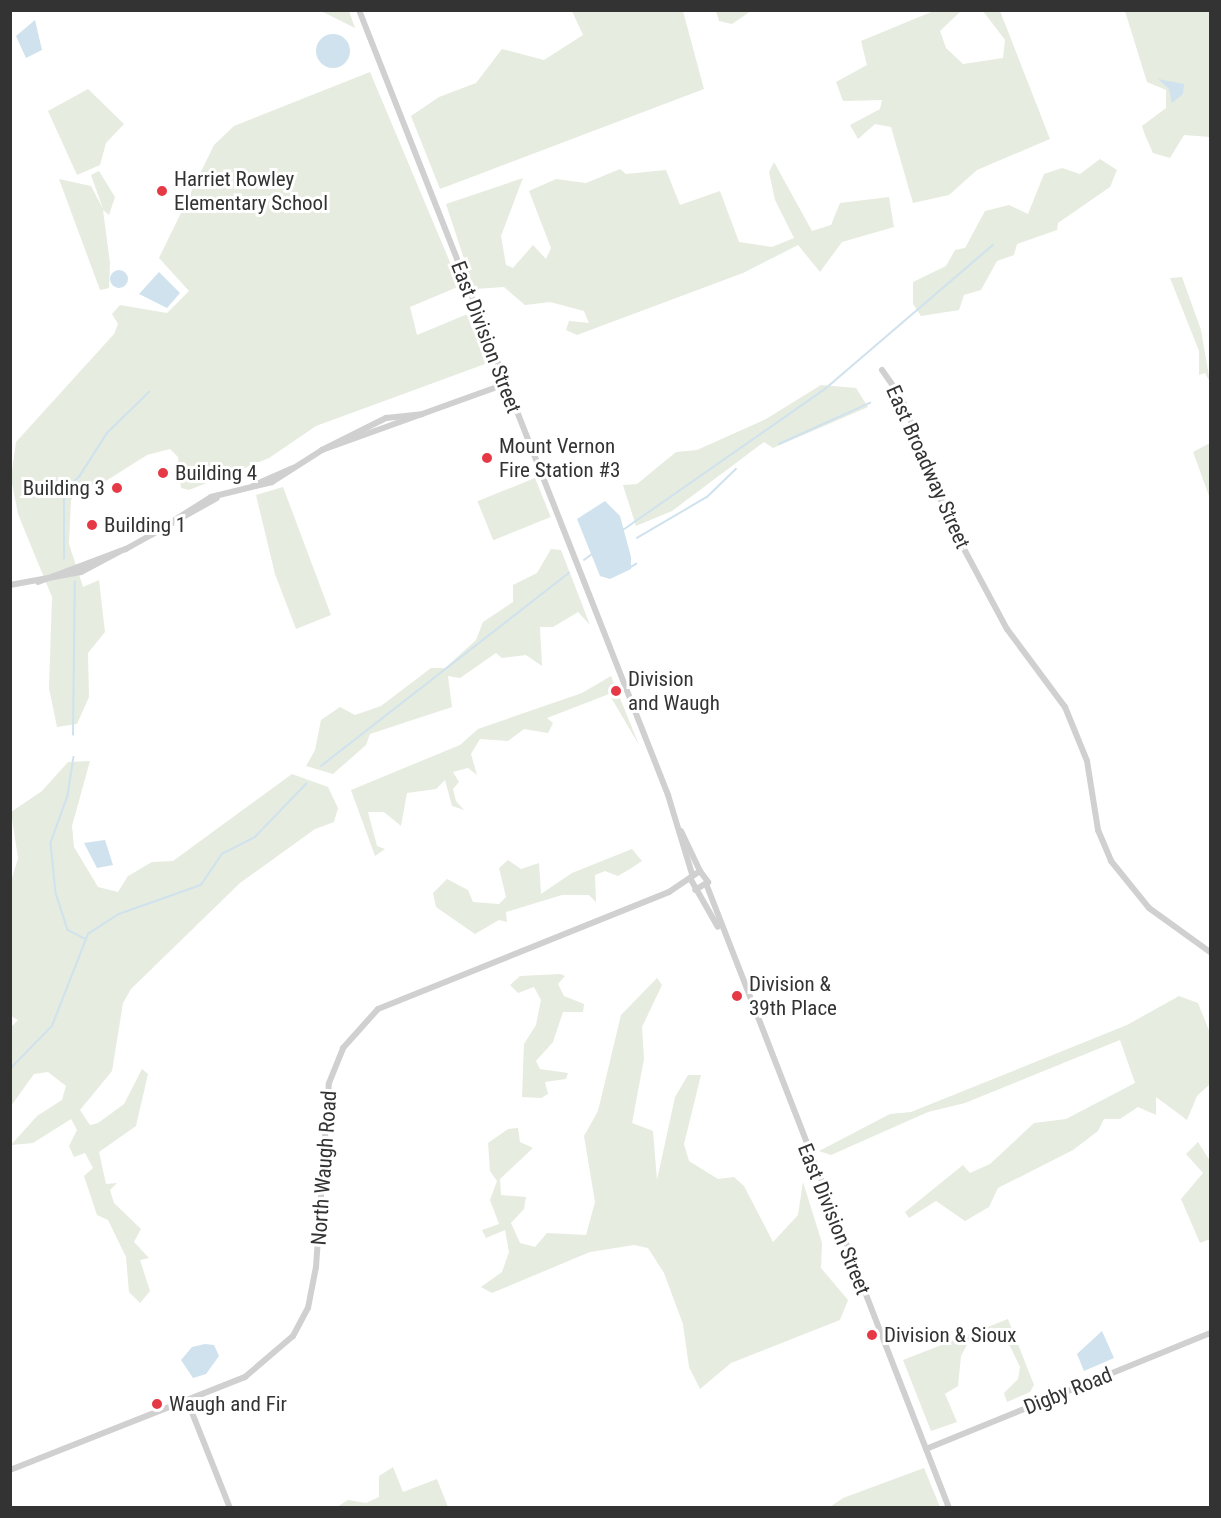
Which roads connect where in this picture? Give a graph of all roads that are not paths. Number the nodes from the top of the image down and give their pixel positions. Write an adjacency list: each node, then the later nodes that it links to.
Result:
1 (359, 10): 3 (street, East Division Street)
2 (882, 370): 11 (street, East Broadway Street)
3 (503, 385): 4 (street); 5 (street, East Division Street)
4 (10, 585)
5 (680, 831): 6 (street, East Division Street); 7 (street, East Division Street)
6 (700, 871): 7 (street, North Waugh Road); 8 (street, East Division Street)
7 (691, 876): 9 (street, East Division Street); 13 (street, North Waugh Road)
8 (707, 886): 9 (street); 10 (street, East Division Street)
9 (695, 890): 10 (street, East Division Street)
10 (720, 930): 14 (street, East Division Street)
11 (1210, 952)
12 (1210, 1333): 14 (street, Digby Road)
13 (187, 1400): 15 (street, North Waugh Road); 16 (street)
14 (926, 1449): 17 (street, East Division Street)
15 (10, 1470)
16 (230, 1508)
17 (949, 1508)

